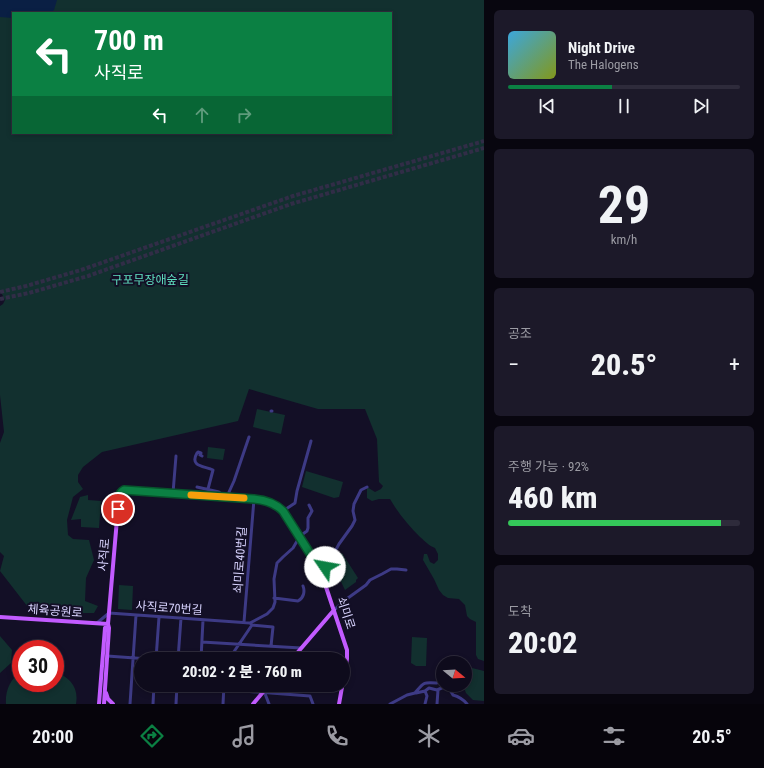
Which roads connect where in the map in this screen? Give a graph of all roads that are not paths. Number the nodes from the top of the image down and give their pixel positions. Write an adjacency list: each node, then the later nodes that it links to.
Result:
1 (250, 437): 11 (street)
2 (311, 441): 14 (street)
3 (176, 456): 9 (street)
4 (202, 456): 7 (street)
5 (197, 487): 7 (street)
6 (367, 487): 17 (street)
7 (208, 489): 10 (street)
8 (124, 490): 9 (main road, 쇠미로); 21 (main road, 사직로)
9 (173, 494): 10 (main road, 쇠미로)
10 (220, 497): 11 (main road, 쇠미로)
11 (229, 497): 12 (main road, 쇠미로)
12 (254, 499): 14 (main road, 쇠미로); 27 (street, 쇠미로40번길)
13 (309, 505): 15 (street)
14 (283, 511): 15 (main road, 쇠미로)
15 (300, 536): 17 (main road, 쇠미로); 19 (street)
16 (406, 570): 20 (street)
17 (321, 572): 20 (main road, 쇠미로)
18 (303, 586): 19 (street)
19 (274, 598): 30 (street)
20 (334, 610): 34 (main road); 64 (main road, 쇠미로)
21 (109, 613): 22 (street, 사직로70번길); 28 (street); 29 (main road, 사직로)
22 (136, 615): 24 (street, 사직로70번길); 41 (street)
23 (0, 617): 28 (main road, 체육공원로)
24 (159, 617): 25 (street, 사직로70번길); 35 (street)
25 (182, 618): 26 (street, 사직로70번길); 36 (street)
26 (203, 620): 27 (street, 사직로70번길); 31 (street)
27 (244, 622): 30 (street, 사직로70번길)
28 (96, 624): 29 (main road, 체육공원로)
29 (108, 624): 40 (main road, 사직로); 54 (main road, 사직로)
30 (251, 624): 32 (street); 33 (street, 사직로70번길)
31 (202, 642): 32 (street); 37 (street)
32 (239, 644): 33 (street); 38 (street)
33 (271, 646): 34 (street)
34 (301, 648): 39 (main road)
35 (156, 652)
36 (179, 652)
37 (201, 652)
38 (234, 652)
39 (298, 652)
40 (107, 656): 41 (street); 43 (main road, 사직로)
41 (133, 658): 57 (street)
42 (436, 683): 52 (street)
43 (105, 688): 55 (main road, 사직로); 56 (main road)
44 (436, 690): 45 (street)
45 (425, 691): 52 (street); 67 (street)
46 (154, 692): 58 (street)
47 (177, 692): 59 (street)
48 (224, 692): 60 (street)
49 (264, 692): 61 (main road); 62 (street); 63 (street)
50 (438, 692): 68 (street)
51 (452, 692): 69 (street)
52 (415, 694): 53 (street)
53 (398, 699): 65 (street); 66 (street)
54 (99, 704)
55 (104, 704)
56 (113, 704)
57 (130, 704)
58 (153, 704)
59 (176, 704)
60 (223, 704)
61 (253, 704)
62 (269, 704)
63 (313, 704)
64 (339, 704)
65 (390, 704)
66 (401, 704)
67 (425, 704)
68 (437, 704)
69 (467, 704)

